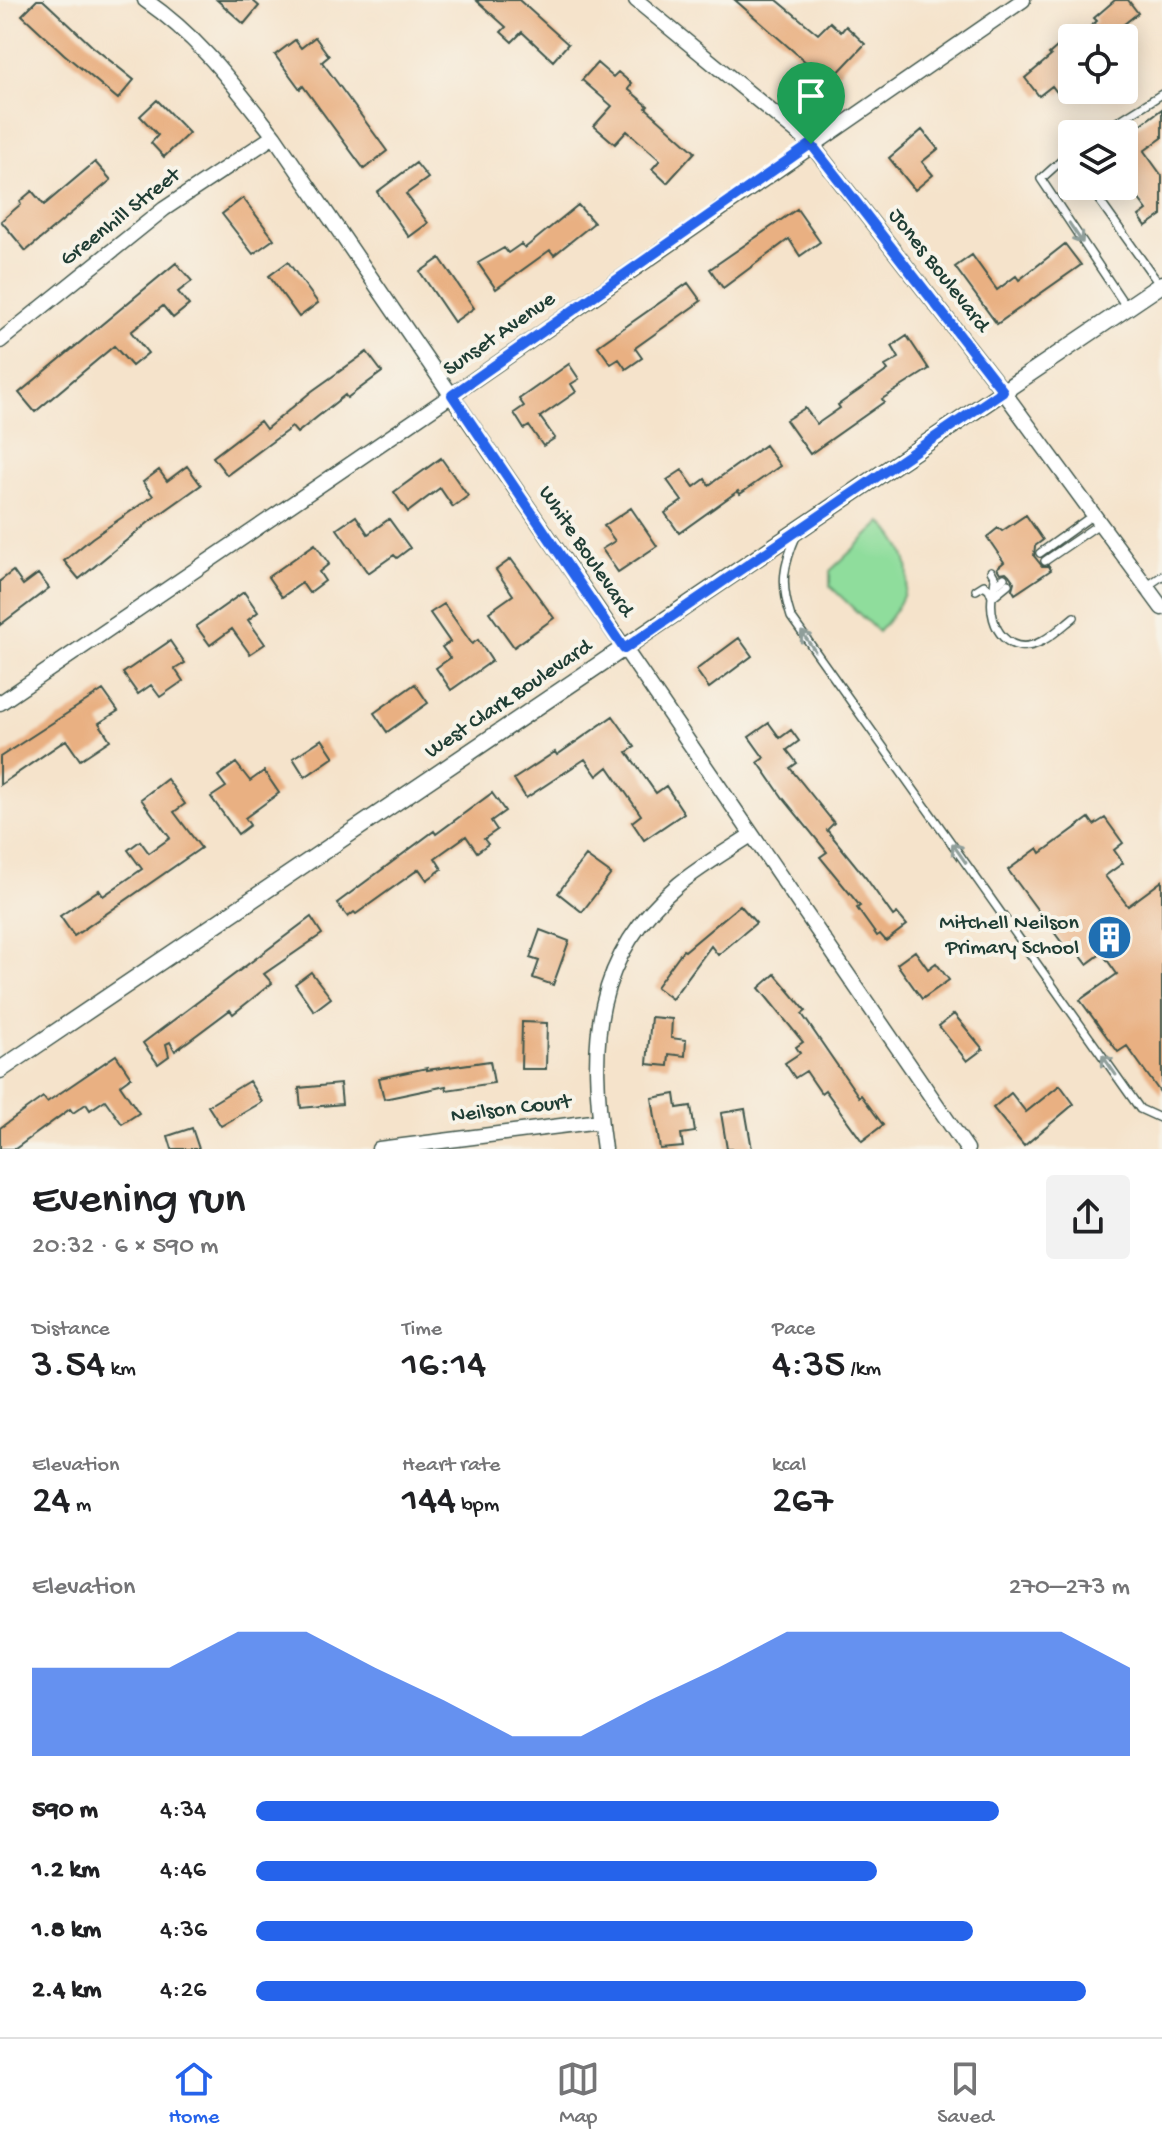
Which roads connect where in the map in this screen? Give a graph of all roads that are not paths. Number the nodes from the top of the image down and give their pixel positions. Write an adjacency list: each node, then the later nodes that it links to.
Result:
1 (145, 0): 6 (street, White Boulevard)
2 (636, 0): 7 (street, Jones Boulevard)
3 (1023, 0): 7 (street, Sunset Avenue)
4 (1162, 94): 5 (lane)
5 (1120, 120)
6 (274, 136): 12 (street, Greenhill Street); 14 (street, White Boulevard)
7 (811, 144): 13 (street, Jones Boulevard); 14 (street, Sunset Avenue)
8 (1058, 166): 11 (lane, one-way to 11)
9 (1099, 200): 10 (lane)
10 (1161, 285): 11 (street, West Clark Boulevard)
11 (1127, 308): 13 (street, West Clark Boulevard)
12 (0, 341)
13 (1003, 391): 15 (street, Jones Boulevard); 16 (street, West Clark Boulevard)
14 (452, 395): 27 (street, White Boulevard); 28 (street, Sunset Avenue)
15 (1097, 519): 17 (lane); 18 (lane); 22 (street, Jones Boulevard)
16 (799, 530): 27 (street, West Clark Boulevard); 31 (lane, one-way to 16)
17 (1040, 553)
18 (1045, 561)
19 (991, 571): 21 (lane)
20 (1162, 576): 22 (lane)
21 (994, 586): 24 (lane); 24 (lane)
22 (1146, 587): 25 (street, Jones Boulevard)
23 (976, 590): 24 (lane)
24 (992, 597): 26 (lane)
25 (1162, 608)
26 (1074, 617)
27 (624, 649): 29 (street, White Boulevard); 30 (street, West Clark Boulevard)
28 (0, 703)
29 (751, 835): 32 (street); 35 (street, White Boulevard)
30 (0, 1070)
31 (1162, 1119)
32 (600, 1121): 33 (street, Neilson Court); 34 (street)
33 (379, 1149)
34 (604, 1149)
35 (967, 1149)

